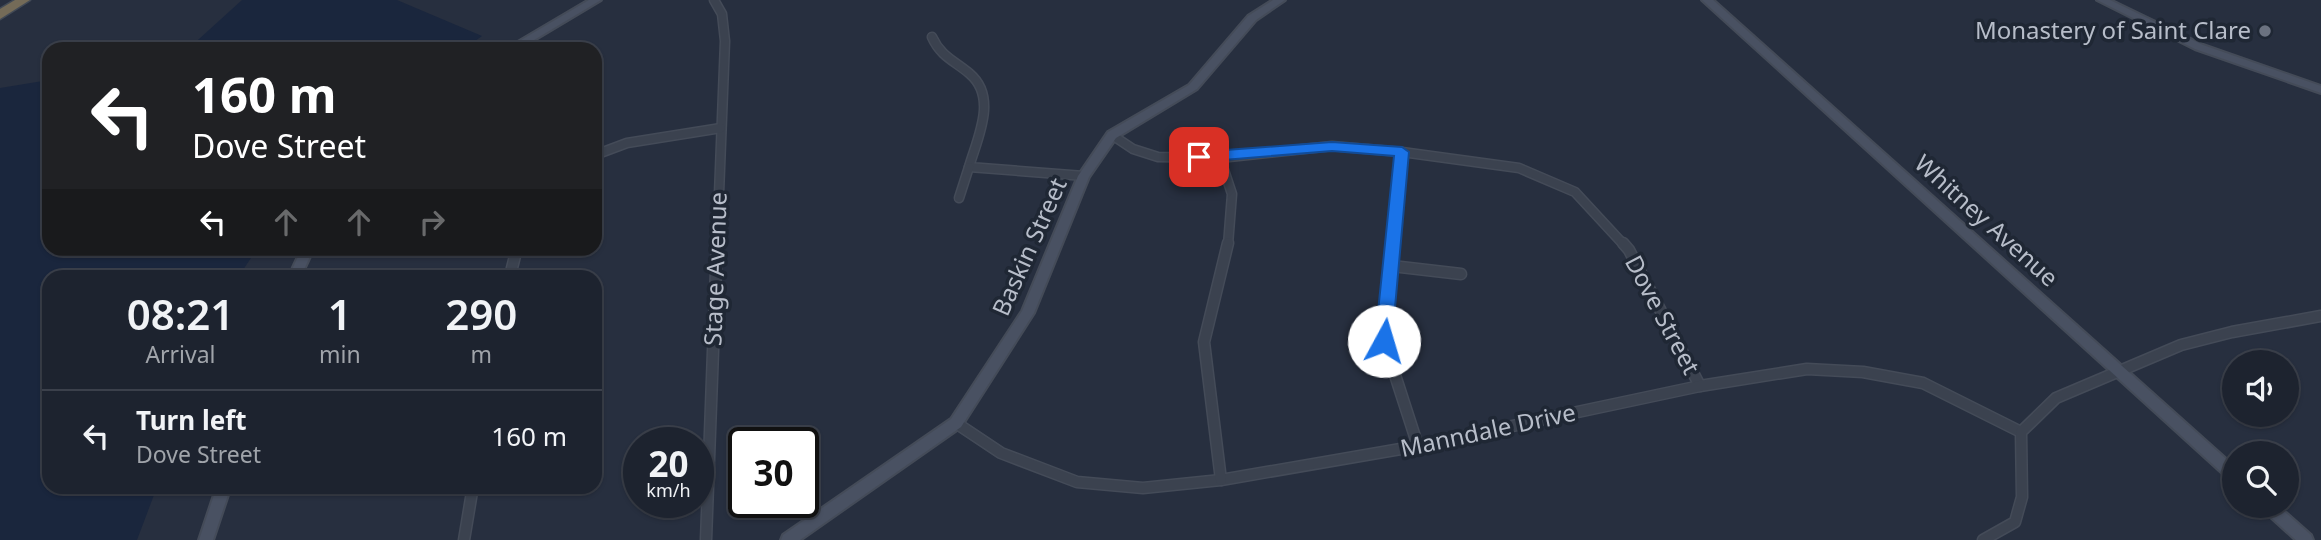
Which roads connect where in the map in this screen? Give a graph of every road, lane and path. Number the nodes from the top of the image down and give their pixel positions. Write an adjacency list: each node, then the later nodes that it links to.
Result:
1 (24, 0): 7 (highway)
2 (596, 0): 9 (street)
3 (714, 0): 11 (street, Stage Avenue)
4 (1280, 0): 12 (street, Baskin Street)
5 (1707, 0): 22 (street, Whitney Avenue)
6 (2102, 0): 10 (street)
7 (0, 15)
8 (932, 37): 16 (street)
9 (523, 42)
10 (2321, 90)
11 (721, 128): 13 (street); 34 (street, Stage Avenue)
12 (1112, 135): 15 (street, Dove Street); 17 (street, Baskin Street)
13 (602, 152)
14 (1402, 152): 15 (street, Dove Street); 19 (street); 23 (street, Dove Street)
15 (1220, 158): 28 (street)
16 (969, 167): 17 (street); 18 (street)
17 (1084, 176): 24 (street, Baskin Street)
18 (959, 198)
19 (1392, 265): 20 (street); 26 (street)
20 (1461, 274)
21 (2321, 316): 22 (street)
22 (2118, 370): 25 (street); 27 (street, Whitney Avenue)
23 (1700, 386): 25 (street, Manndale Drive); 26 (street, Manndale Drive)
24 (956, 423): 28 (street, Manndale Drive); 35 (street, Baskin Street)
25 (2021, 432): 36 (street)
26 (1418, 446): 28 (street, Manndale Drive)
27 (2222, 463)
28 (1221, 480)
29 (221, 494): 32 (street)
30 (472, 494): 33 (street)
31 (2281, 518): 37 (street)
32 (206, 540)
33 (464, 540)
34 (706, 540)
35 (788, 540)
36 (1983, 540)
37 (2306, 540)

